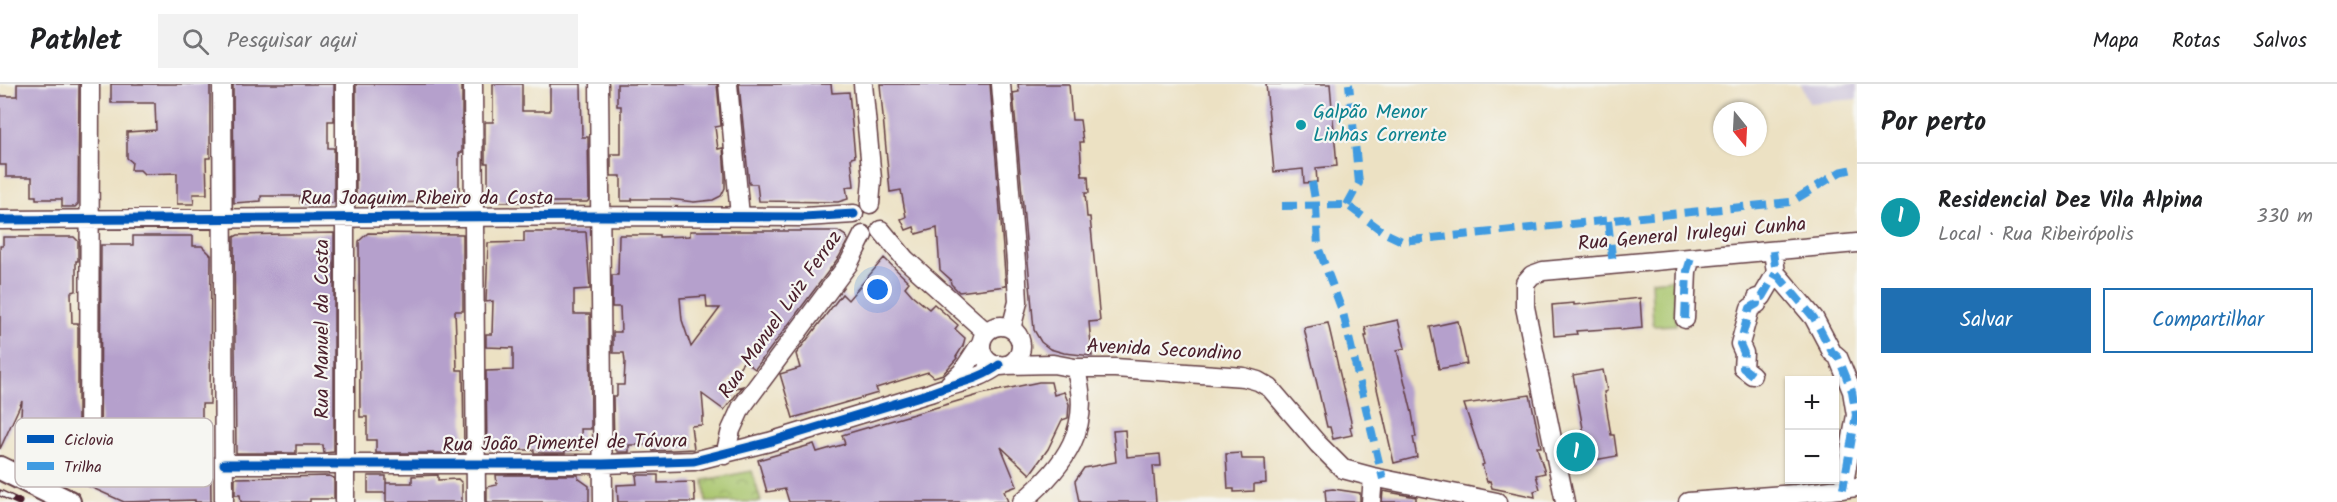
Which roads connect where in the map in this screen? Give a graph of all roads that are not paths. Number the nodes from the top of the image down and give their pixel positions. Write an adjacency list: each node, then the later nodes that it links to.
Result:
1 (90, 84): 16 (street)
2 (222, 84): 15 (street)
3 (345, 84): 13 (street, Rua Manuel da Costa)
4 (473, 84): 14 (street)
5 (599, 84): 11 (street)
6 (728, 84): 12 (street)
7 (863, 84): 9 (street)
8 (1001, 84): 25 (street)
9 (870, 204): 10 (street); 18 (street)
10 (854, 214): 12 (street, Rua Joaquim Ribeiro da Costa); 19 (street)
11 (599, 216): 12 (street, Rua Joaquim Ribeiro da Costa); 14 (street, Rua Joaquim Ribeiro da Costa); 36 (street)
12 (740, 216)
13 (345, 217): 14 (street, Rua Joaquim Ribeiro da Costa); 15 (street, Rua Joaquim Ribeiro da Costa); 34 (street, Rua Manuel da Costa)
14 (474, 217): 37 (street)
15 (221, 218): 16 (street, Rua Joaquim Ribeiro da Costa); 35 (street)
16 (90, 219): 17 (street, Rua Joaquim Ribeiro da Costa); 32 (street)
17 (0, 220)
18 (881, 230): 19 (street); 26 (street)
19 (863, 235): 33 (street, Rua Manuel Luiz Ferraz)
20 (1857, 243): 21 (street, Rua General Irulegui Cunha)
21 (1773, 251): 22 (street, Rua General Irulegui Cunha); 23 (street)
22 (1690, 258): 24 (street); 53 (street, Rua General Irulegui Cunha)
23 (1776, 273): 30 (street); 42 (street)
24 (1685, 319)
25 (1015, 334): 26 (street); 27 (street); 28 (street)
26 (984, 338): 28 (street); 31 (street, Rua João Pimentel de Távora)
27 (1053, 364): 28 (street); 29 (street, Avenida Secondino)
28 (1002, 365): 31 (street, Rua João Pimentel de Távora)
29 (1075, 368): 40 (street, Avenida Secondino); 50 (street)
30 (1752, 375)
31 (949, 384): 33 (street, Rua João Pimentel de Távora)
32 (90, 418)
33 (725, 455): 36 (street, Rua João Pimentel de Távora)
34 (345, 463): 35 (street, Rua João Pimentel de Távora); 37 (street, Rua João Pimentel de Távora); 47 (street, Rua Manuel da Costa)
35 (224, 464): 46 (street)
36 (603, 464): 37 (street, Rua João Pimentel de Távora); 49 (street)
37 (476, 465): 48 (street)
38 (0, 468): 39 (main road)
39 (15, 475)
40 (1373, 477): 43 (street, Avenida Secondino); 51 (street)
41 (39, 487): 45 (main road)
42 (1842, 492): 44 (street)
43 (1459, 498): 52 (street, Avenida Secondino)
44 (1741, 500): 54 (street)
45 (69, 502)
46 (224, 502)
47 (345, 502)
48 (476, 502)
49 (603, 502)
50 (1022, 502)
51 (1371, 502)
52 (1497, 502)
53 (1565, 502)
54 (1688, 502)

